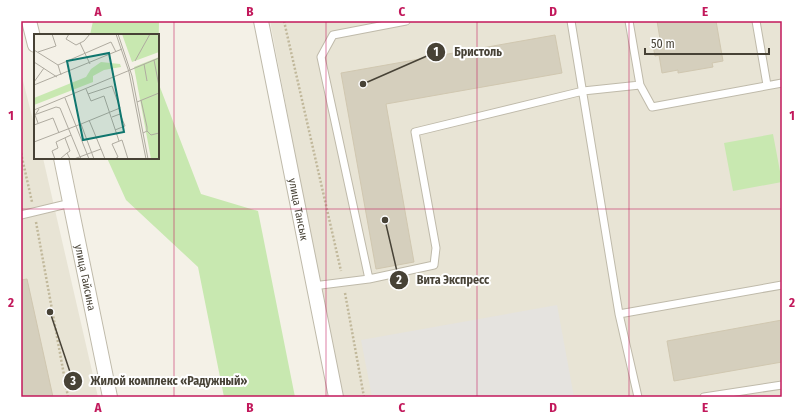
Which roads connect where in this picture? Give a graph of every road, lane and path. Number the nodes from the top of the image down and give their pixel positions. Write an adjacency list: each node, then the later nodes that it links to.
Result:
1 (30, 21): 8 (street)
2 (261, 21): 21 (street, улица Тансык)
3 (284, 21): 19 (path)
4 (406, 21): 18 (lane)
5 (572, 21): 12 (lane)
6 (629, 21): 10 (lane)
7 (756, 21): 11 (lane)
8 (34, 40)
9 (782, 83): 11 (lane)
10 (640, 85): 11 (lane); 12 (lane)
11 (767, 86)
12 (583, 91): 18 (lane); 22 (lane)
13 (21, 153): 16 (path)
14 (61, 159): 15 (street, улица Гайсина)
15 (71, 203): 16 (lane); 25 (street, улица Гайсина)
16 (34, 211): 17 (lane); 24 (path)
17 (21, 215)
18 (369, 279): 19 (lane)
19 (343, 282): 21 (lane); 27 (path)
20 (782, 285): 22 (lane)
21 (313, 286): 26 (street, улица Тансык)
22 (619, 314): 28 (lane)
23 (782, 385): 29 (lane)
24 (68, 397)
25 (110, 397)
26 (336, 397)
27 (364, 397)
28 (638, 397)
29 (704, 397)

